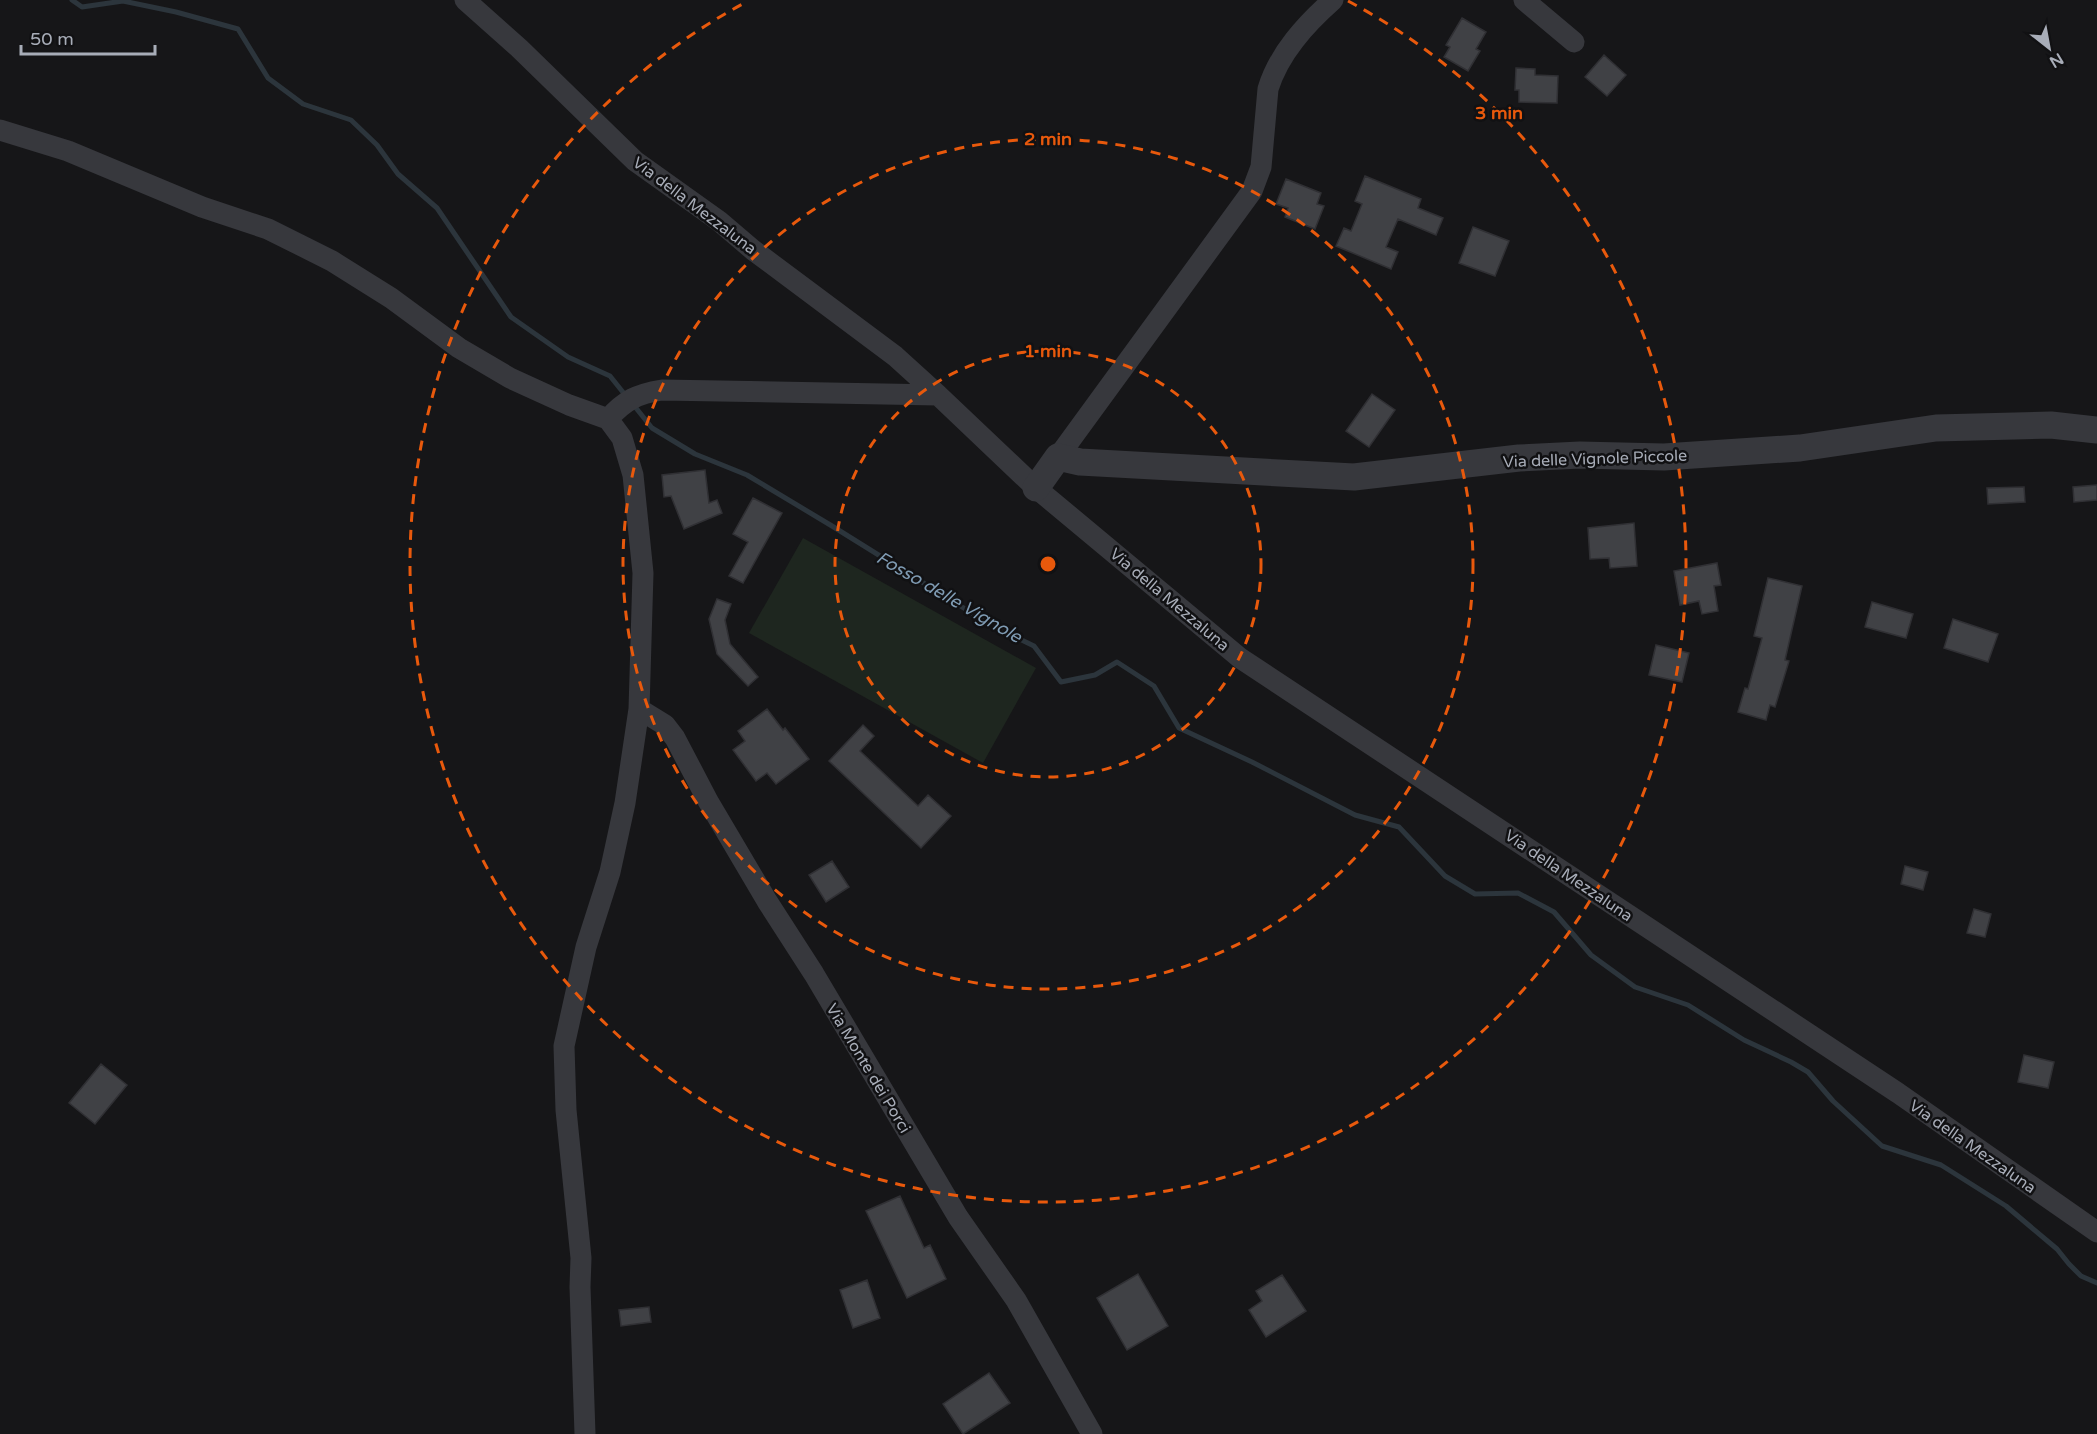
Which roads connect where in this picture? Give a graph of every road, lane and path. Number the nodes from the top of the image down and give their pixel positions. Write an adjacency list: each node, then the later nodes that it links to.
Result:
1 (465, 0): 6 (street, Via della Mezzaluna)
2 (1333, 0): 9 (street)
3 (1524, 0): 4 (street)
4 (1574, 42)
5 (0, 130): 7 (street)
6 (938, 395): 7 (street); 10 (street, Via della Mezzaluna)
7 (608, 419): 11 (street)
8 (2097, 430): 9 (street, Via delle Vignole Piccole)
9 (1058, 457): 10 (street)
10 (1045, 495): 12 (street, Via della Mezzaluna)
11 (639, 709): 13 (street); 14 (street, Via Monte dei Porci)
12 (2097, 1232)
13 (585, 1434)
14 (1092, 1434)

